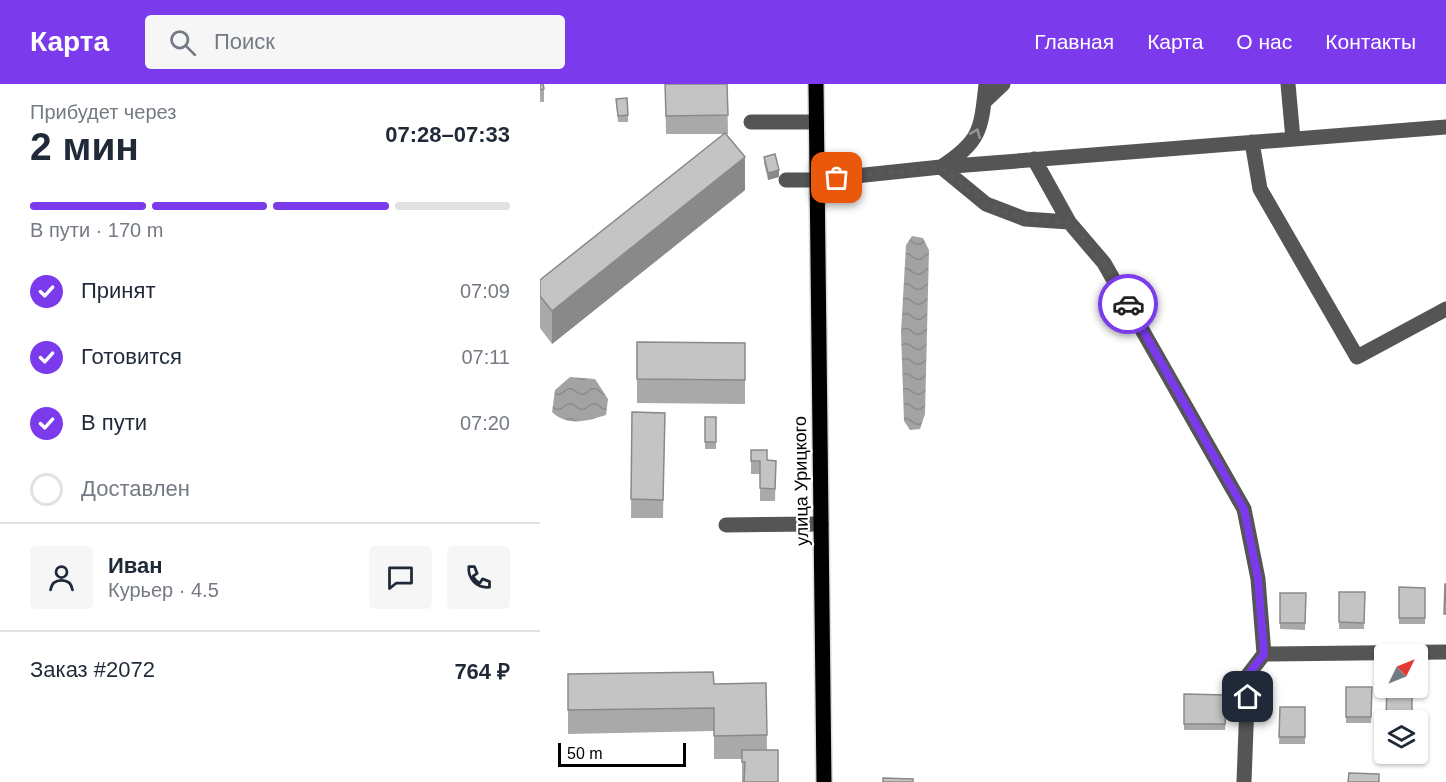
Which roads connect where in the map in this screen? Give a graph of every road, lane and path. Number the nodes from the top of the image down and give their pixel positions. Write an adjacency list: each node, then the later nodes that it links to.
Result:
1 (816, 84): 7 (main road, улица Урицкого)
2 (986, 84): 5 (street)
3 (1003, 84): 5 (street)
4 (1287, 84): 9 (street)
5 (984, 102): 12 (street, one-way to 5)
6 (751, 122): 7 (street)
7 (816, 122): 14 (main road, улица Урицкого)
8 (1446, 127): 9 (street)
9 (1293, 139): 10 (street)
10 (1252, 142): 11 (street); 16 (street)
11 (1034, 159): 12 (street); 15 (street)
12 (941, 167): 14 (street); 15 (street)
13 (786, 180): 14 (street)
14 (817, 180): 18 (main road, улица Урицкого)
15 (1069, 222): 20 (street)
16 (1446, 309)
17 (726, 525): 18 (street)
18 (821, 525): 21 (main road, улица Урицкого)
19 (1446, 652): 20 (street)
20 (1264, 654): 22 (street)
21 (824, 782)
22 (1244, 782)

